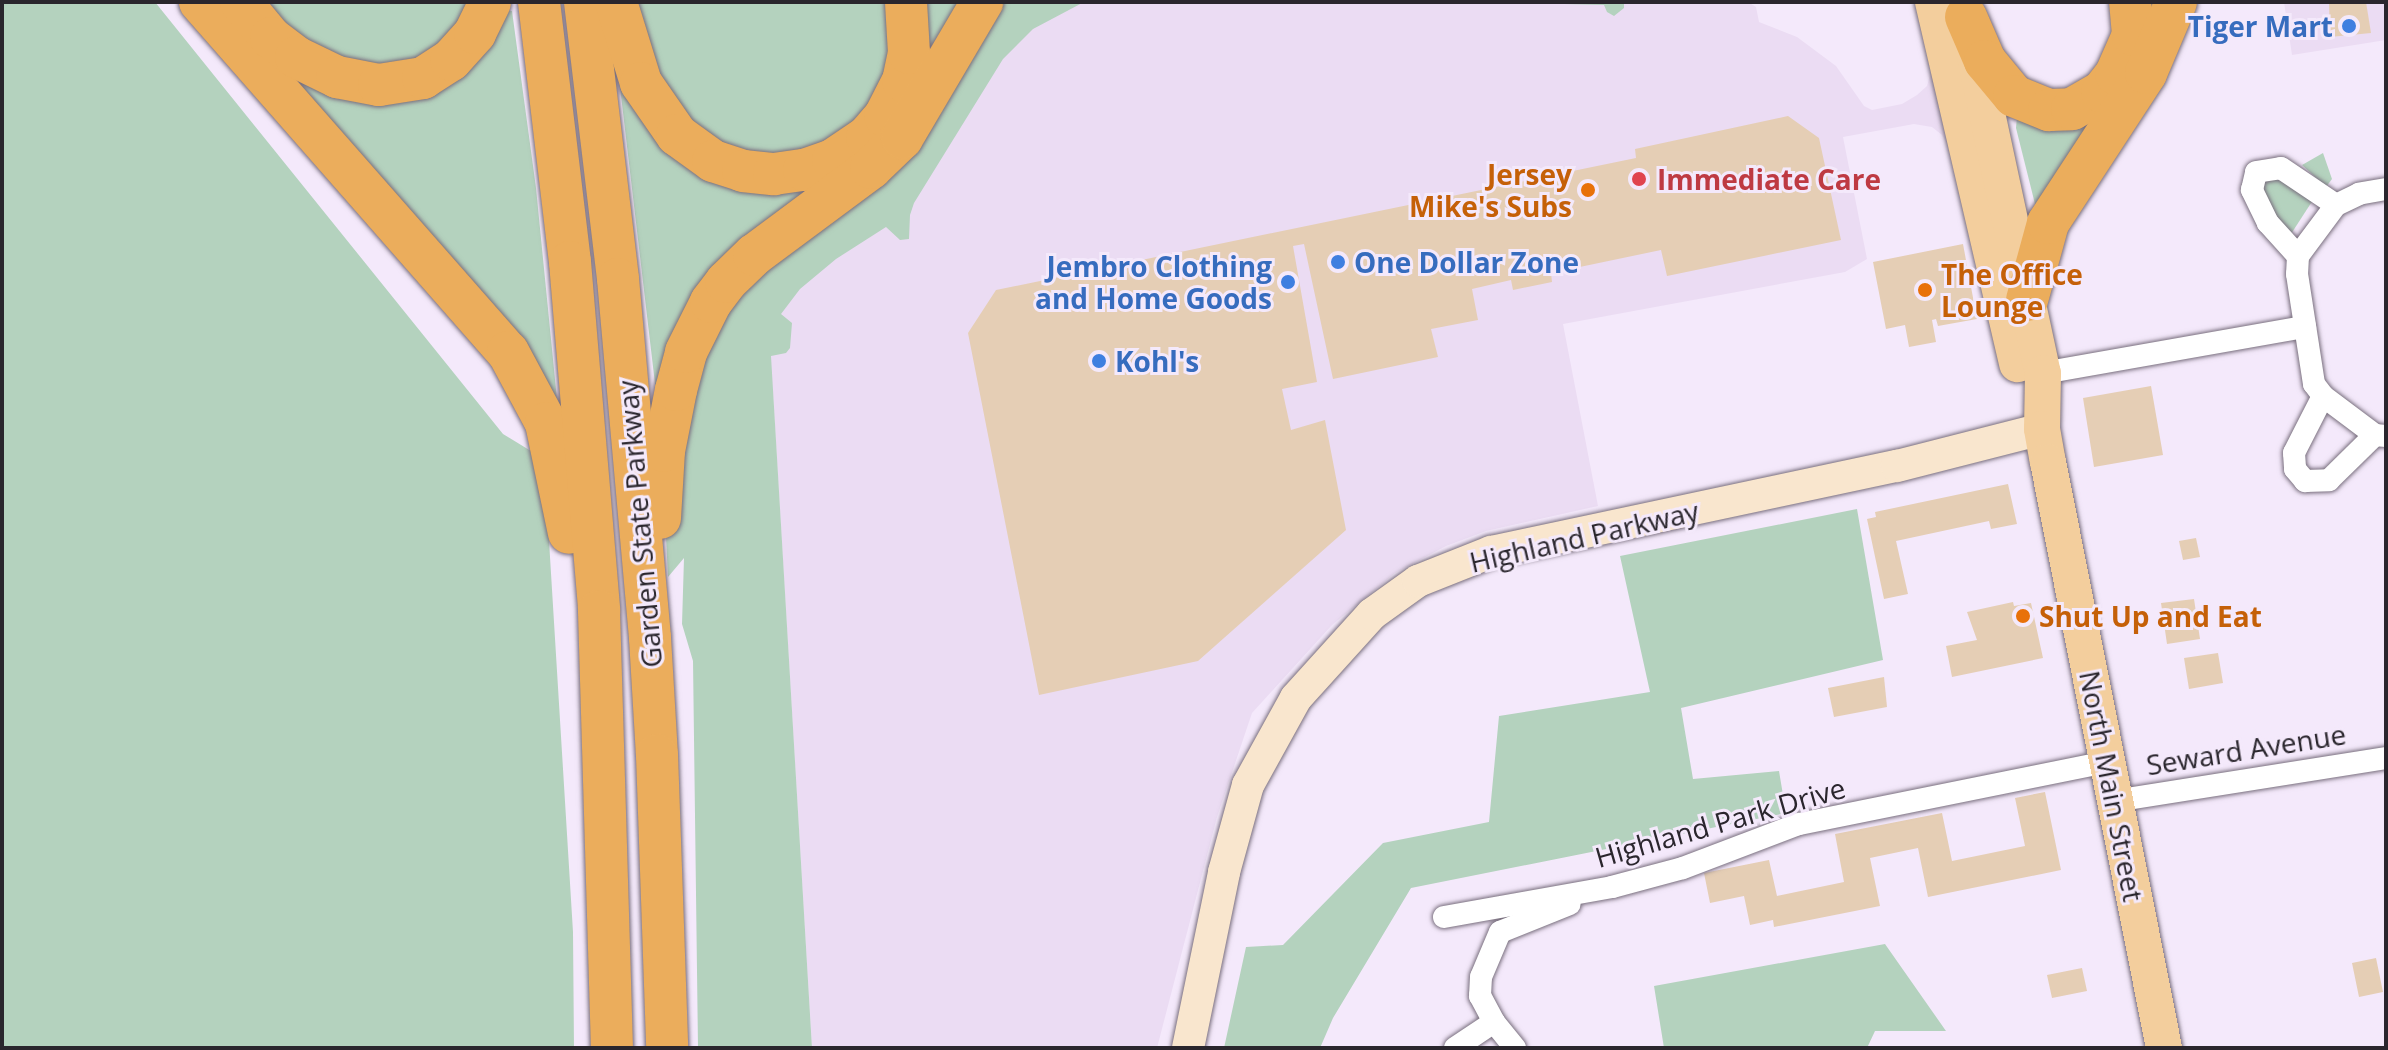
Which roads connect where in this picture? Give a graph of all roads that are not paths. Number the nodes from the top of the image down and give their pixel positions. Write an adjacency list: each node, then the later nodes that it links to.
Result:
1 (200, 2): 21 (highway)
2 (241, 2): 3 (highway)
3 (490, 2)
4 (539, 2): 21 (highway, Garden State Parkway)
5 (585, 2): 22 (highway, Garden State Parkway)
6 (616, 2): 7 (highway)
7 (906, 2)
8 (982, 2): 22 (highway)
9 (2130, 2): 11 (highway)
10 (2176, 2): 15 (highway)
11 (1954, 7): 15 (main road, North Main Street); 19 (main road, North Main Street)
12 (2386, 189): 13 (street)
13 (2336, 205): 14 (street); 14 (street)
14 (2298, 256): 16 (street)
15 (2027, 300): 17 (main road, North Main Street)
16 (2305, 327): 17 (street); 18 (street)
17 (2043, 373): 19 (main road, North Main Street)
18 (2323, 396): 20 (street); 20 (street)
19 (2042, 429): 24 (main road, North Main Street); 31 (street, Highland Parkway)
20 (2380, 436)
21 (602, 751): 29 (highway, Garden State Parkway)
22 (657, 755): 30 (highway, Garden State Parkway)
23 (2386, 758): 25 (street, Seward Avenue)
24 (2107, 762): 25 (main road, North Main Street); 26 (street, Highland Park Drive)
25 (2115, 801): 34 (main road, North Main Street)
26 (1612, 887): 27 (street, Highland Park Drive); 28 (street)
27 (1444, 917)
28 (1494, 1022): 32 (street); 33 (street)
29 (612, 1048)
30 (667, 1048)
31 (1188, 1048)
32 (1455, 1048)
33 (1515, 1048)
34 (2164, 1048)

